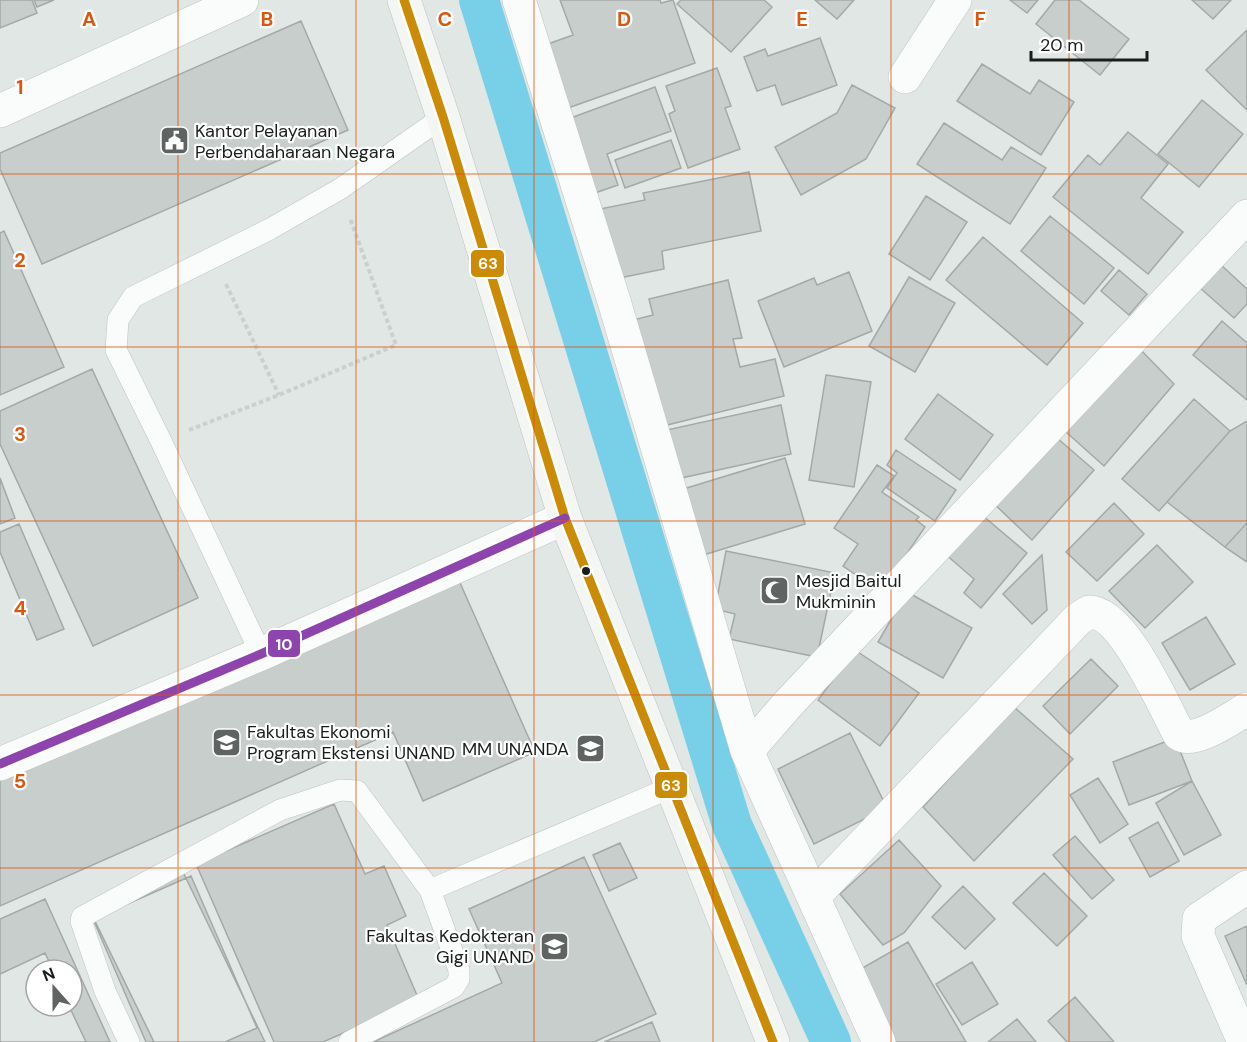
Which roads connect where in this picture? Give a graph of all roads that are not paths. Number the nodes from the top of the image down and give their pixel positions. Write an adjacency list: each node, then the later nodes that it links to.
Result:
1 (242, 0): 6 (street)
2 (404, 0): 7 (main road)
3 (519, 0): 12 (street)
4 (955, 0): 5 (street)
5 (905, 77)
6 (0, 111)
7 (443, 117): 9 (main road); 10 (lane)
8 (1247, 216): 12 (street)
9 (565, 518): 10 (street); 14 (main road)
10 (261, 654): 13 (street)
11 (1247, 709): 17 (street)
12 (747, 751): 17 (street)
13 (0, 764)
14 (672, 787): 16 (lane); 20 (main road)
15 (1247, 887): 22 (street)
16 (430, 890): 18 (lane); 19 (lane)
17 (814, 896): 21 (street)
18 (129, 1042)
19 (349, 1042)
20 (774, 1042)
21 (879, 1042)
22 (1244, 1042)

